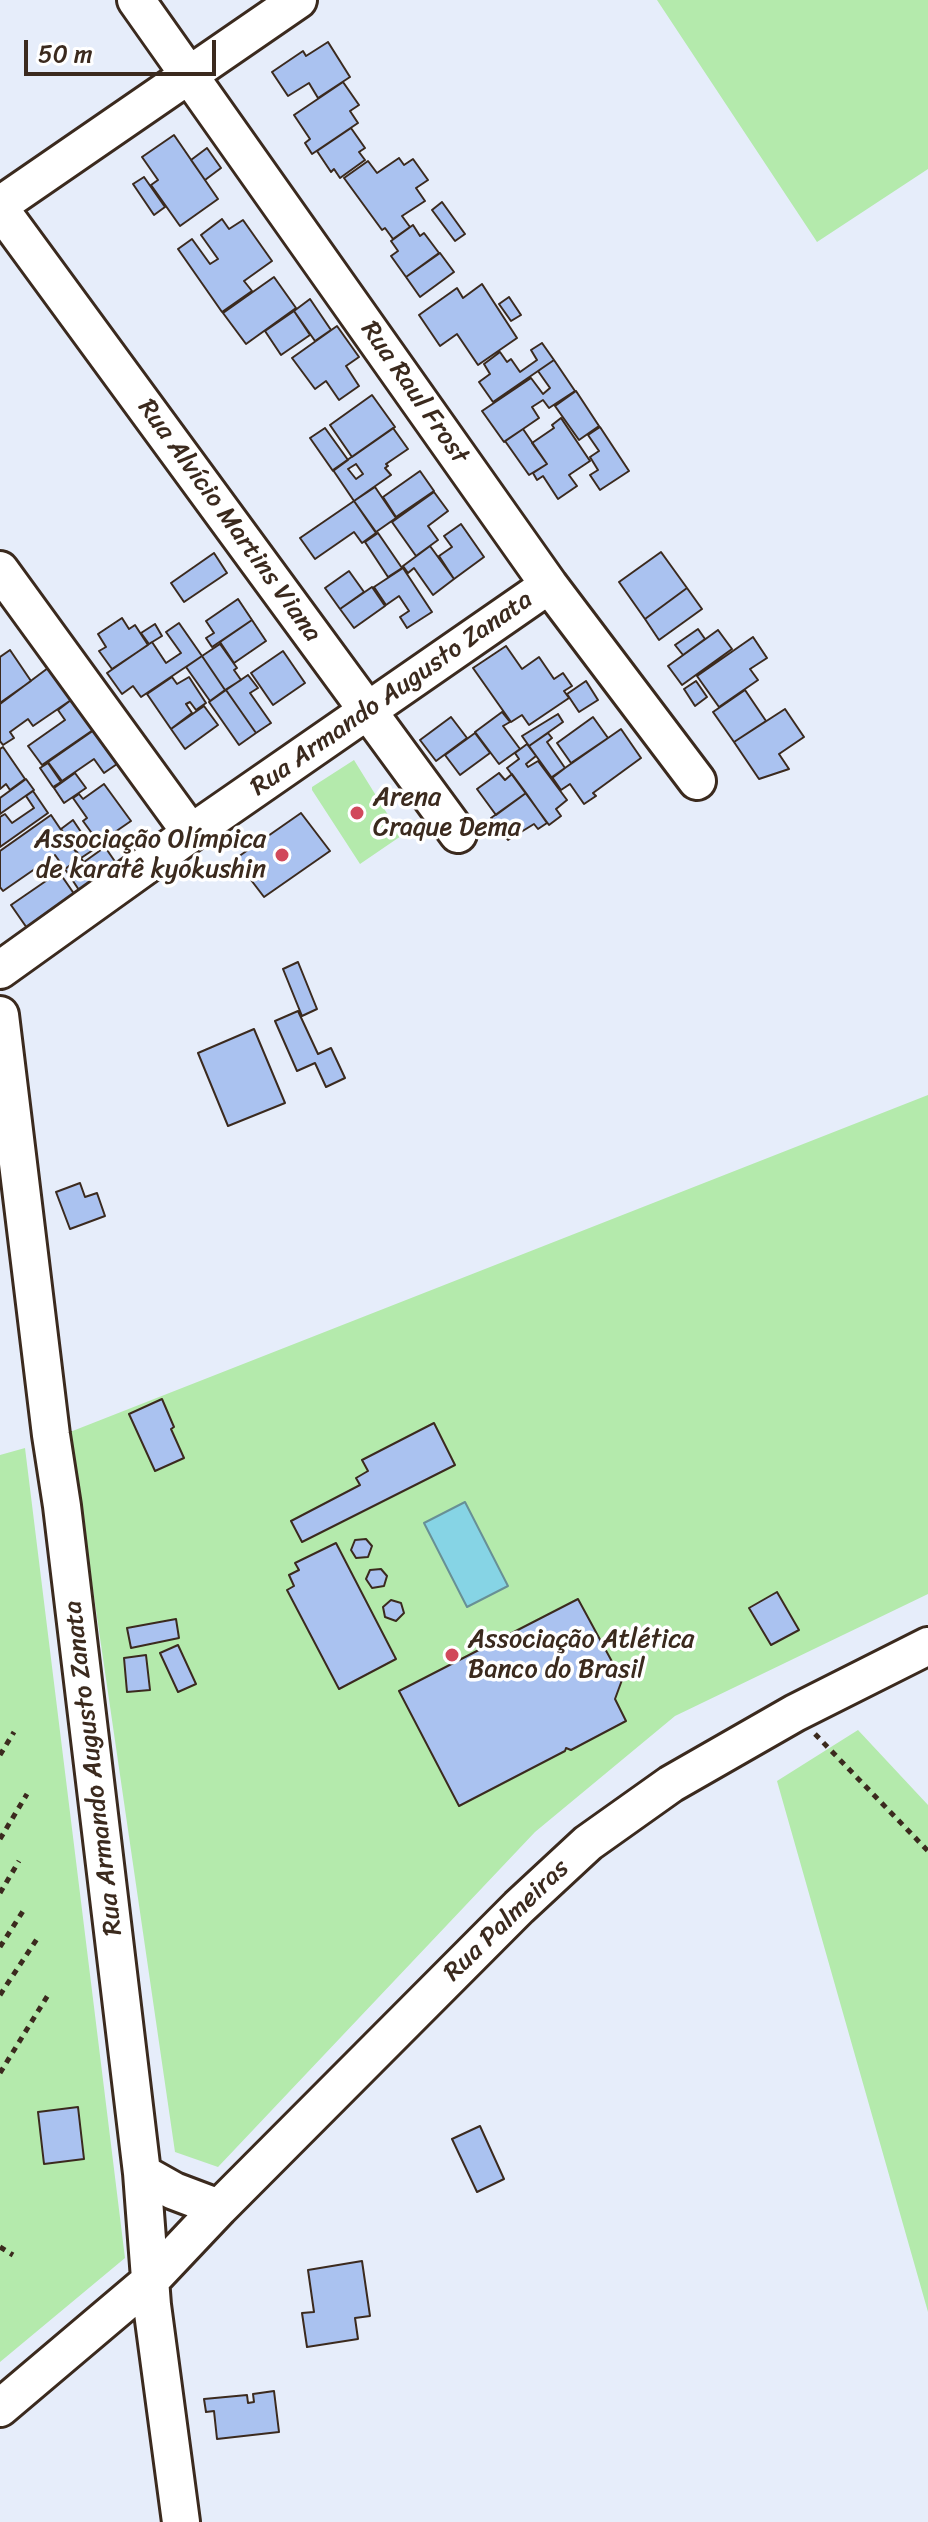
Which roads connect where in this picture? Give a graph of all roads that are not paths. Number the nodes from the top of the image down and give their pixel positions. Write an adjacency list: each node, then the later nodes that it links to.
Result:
1 (136, 0): 3 (street, Rua Raul Frost)
2 (298, 0): 3 (street)
3 (189, 73): 4 (street); 6 (street, Rua Raul Frost)
4 (0, 207): 7 (street, Rua Alvício Martins Viana)
5 (0, 570): 9 (street)
6 (549, 585): 7 (street, Rua Armando Augusto Zanata); 8 (street, Rua Raul Frost)
7 (369, 711): 9 (street, Rua Armando Augusto Zanata); 10 (street, Rua Alvício Martins Viana)
8 (697, 781)
9 (191, 833): 11 (street, Rua Armando Augusto Zanata)
10 (458, 834)
11 (2, 963)
12 (0, 1015): 14 (street, Rua Armando Augusto Zanata)
13 (928, 1646): 15 (street, Rua Palmeiras)
14 (142, 2173): 15 (street); 16 (street, Rua Armando Augusto Zanata)
15 (219, 2208): 16 (street, Rua Palmeiras)
16 (150, 2281): 17 (street, Rua Palmeiras); 18 (street, Rua Armando Augusto Zanata)
17 (0, 2408)
18 (181, 2522)

